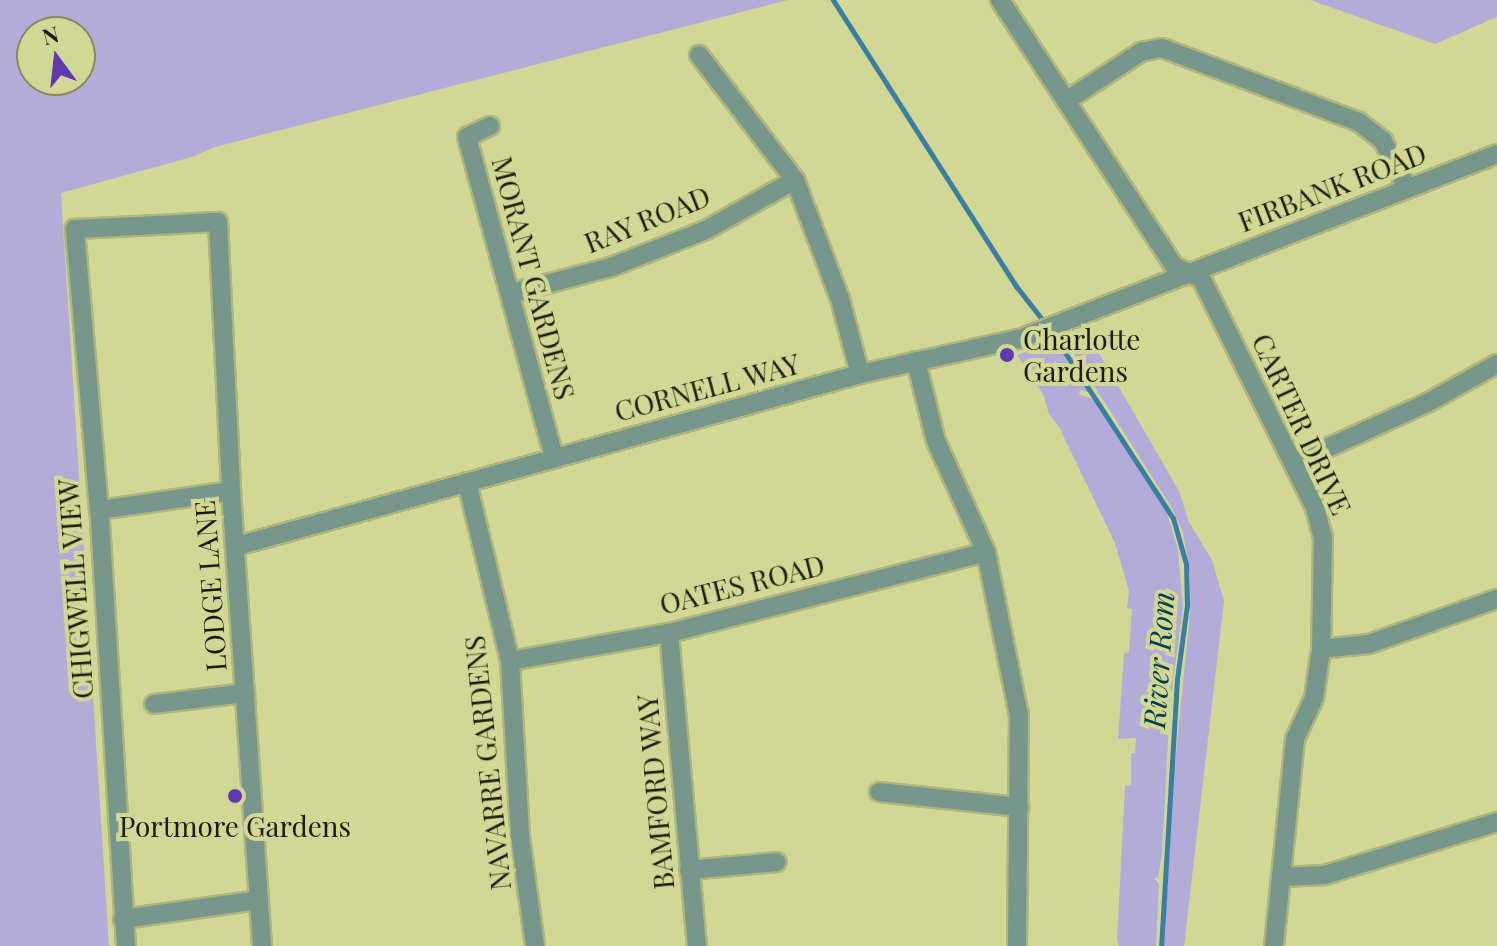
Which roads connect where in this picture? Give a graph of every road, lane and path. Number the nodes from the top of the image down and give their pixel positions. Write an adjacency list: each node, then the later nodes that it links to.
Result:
1 (1000, 0): 3 (street, CARTER DRIVE)
2 (699, 55): 6 (street)
3 (1066, 101): 7 (street); 9 (street, CARTER DRIVE)
4 (490, 126): 10 (street, MORANT GARDENS)
5 (1497, 154): 7 (street, FIRBANK ROAD)
6 (795, 180): 10 (street, RAY ROAD); 13 (street)
7 (1407, 188): 9 (street, FIRBANK ROAD)
8 (218, 222): 17 (street, LODGE LANE); 18 (street, CHIGWELL VIEW)
9 (1187, 273): 11 (street, CORNELL WAY); 15 (street, CARTER DRIVE)
10 (512, 293): 14 (street, MORANT GARDENS)
11 (916, 361): 13 (street, CORNELL WAY); 20 (street)
12 (1497, 364): 15 (street)
13 (860, 374): 14 (street, CORNELL WAY)
14 (554, 458): 16 (street, CORNELL WAY)
15 (1294, 463): 23 (street, CARTER DRIVE)
16 (467, 482): 19 (street, CORNELL WAY); 24 (street, NAVARRE GARDENS)
17 (231, 491): 18 (street); 19 (street, LODGE LANE)
18 (99, 510): 34 (street, CHIGWELL VIEW)
19 (237, 546): 25 (street, LODGE LANE)
20 (986, 552): 22 (street, OATES ROAD); 28 (street)
21 (1497, 599): 23 (street)
22 (669, 633): 24 (street, OATES ROAD); 31 (street, BAMFORD WAY)
23 (1321, 649): 32 (street, CARTER DRIVE)
24 (510, 661): 37 (street, NAVARRE GARDENS)
25 (245, 693): 26 (street); 33 (street, LODGE LANE)
26 (154, 704)
27 (879, 792): 28 (street)
28 (1019, 807): 39 (street)
29 (1497, 822): 32 (street)
30 (777, 862): 31 (street)
31 (689, 870): 38 (street, BAMFORD WAY)
32 (1281, 877): 40 (street, CARTER DRIVE)
33 (258, 900): 34 (street); 36 (street, LODGE LANE)
34 (123, 919): 35 (street, CHIGWELL VIEW)
35 (126, 946)
36 (262, 946)
37 (535, 946)
38 (697, 946)
39 (1017, 946)
40 (1274, 946)

